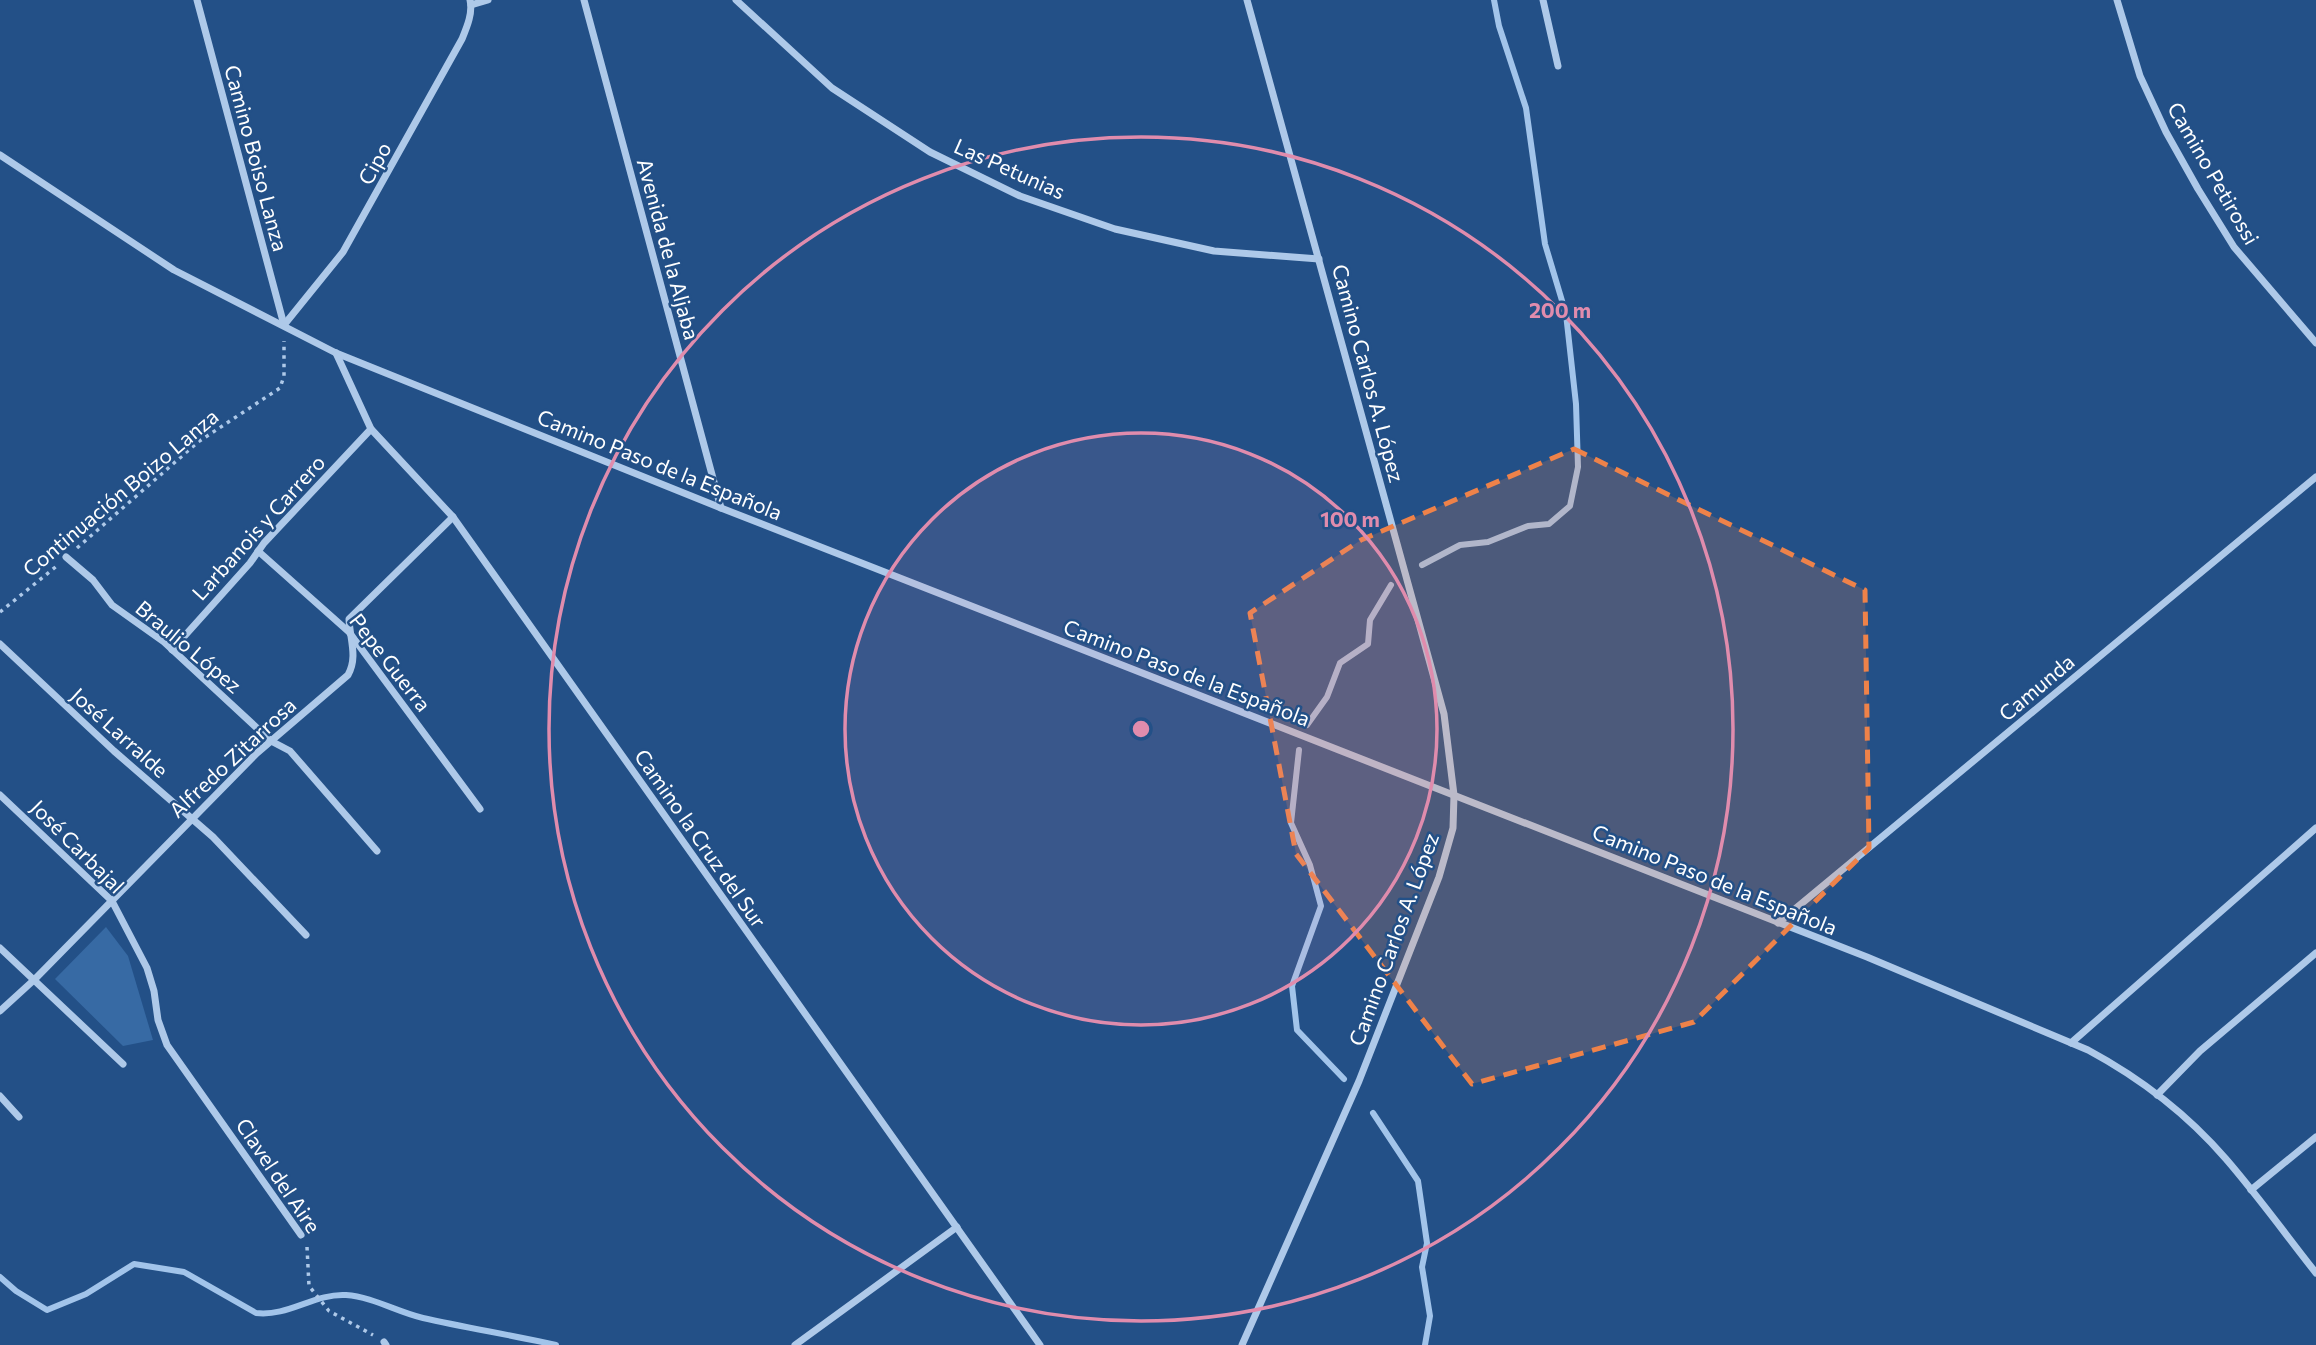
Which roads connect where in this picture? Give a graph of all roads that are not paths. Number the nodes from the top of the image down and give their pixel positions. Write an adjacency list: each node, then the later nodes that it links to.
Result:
1 (197, 0): 12 (street, Camino Boiso Lanza)
2 (488, 0): 8 (street)
3 (584, 0): 17 (street, Avenida de la Aljaba)
4 (736, 0): 11 (street, Las Petunias)
5 (1247, 0): 11 (street, Camino Carlos A. López)
6 (1543, 0): 9 (street)
7 (2117, 0): 13 (street, Camino Petirossi)
8 (470, 2): 12 (street, Cipo)
9 (1558, 66)
10 (0, 155): 12 (street, Camino Paso de la Española)
11 (1319, 259): 26 (street, Camino Carlos A. López)
12 (284, 325): 14 (street, Camino Paso de la Española)
13 (2316, 343)
14 (335, 353): 15 (street, Camino la Cruz del Sur); 17 (street, Camino Paso de la Española)
15 (371, 429): 18 (street, Camino la Cruz del Sur); 19 (street, Larbanois y Carrero)
16 (2316, 477): 32 (street, Camunda)
17 (721, 508): 26 (street, Camino Paso de la Española)
18 (453, 517): 21 (street); 46 (street, Camino la Cruz del Sur)
19 (258, 551): 21 (street, Pepe Guerra); 23 (street, Larbanois y Carrero)
20 (66, 557): 23 (street, Braulio López)
21 (349, 632): 24 (street, Alfredo Zitarrosa); 27 (street, Pepe Guerra)
22 (0, 644): 28 (street, José Larralde)
23 (173, 650): 24 (street, Braulio López)
24 (271, 741): 28 (street, Alfredo Zitarrosa); 30 (street, Braulio López)
25 (0, 794): 31 (street, José Carbajal)
26 (1454, 795): 32 (street, Camino Paso de la Española); 51 (street, Camino Carlos A. López)
27 (480, 809)
28 (190, 820): 31 (street, Alfredo Zitarrosa); 33 (street, José Larralde)
29 (2316, 828): 38 (street)
30 (377, 850)
31 (112, 901): 36 (street, Alfredo Zitarrosa); 39 (street, José Carbajal)
32 (1778, 923): 38 (street, Camino Paso de la Española)
33 (306, 935)
34 (0, 948): 36 (street)
35 (2316, 953): 41 (street)
36 (35, 979): 37 (street, Alfredo Zitarrosa); 40 (street)
37 (0, 1012)
38 (2071, 1043): 41 (street, Camino Paso de la Española)
39 (167, 1045): 47 (street, Clavel del Aire)
40 (122, 1064)
41 (2157, 1095): 45 (street, Camino Paso de la Española)
42 (0, 1096): 43 (street)
43 (19, 1117)
44 (2316, 1137): 45 (street)
45 (2251, 1191): 48 (street, Camino Paso de la Española)
46 (957, 1227): 49 (street); 50 (street, Camino la Cruz del Sur)
47 (302, 1236)
48 (2316, 1273)
49 (795, 1345)
50 (1040, 1345)
51 (1242, 1345)

